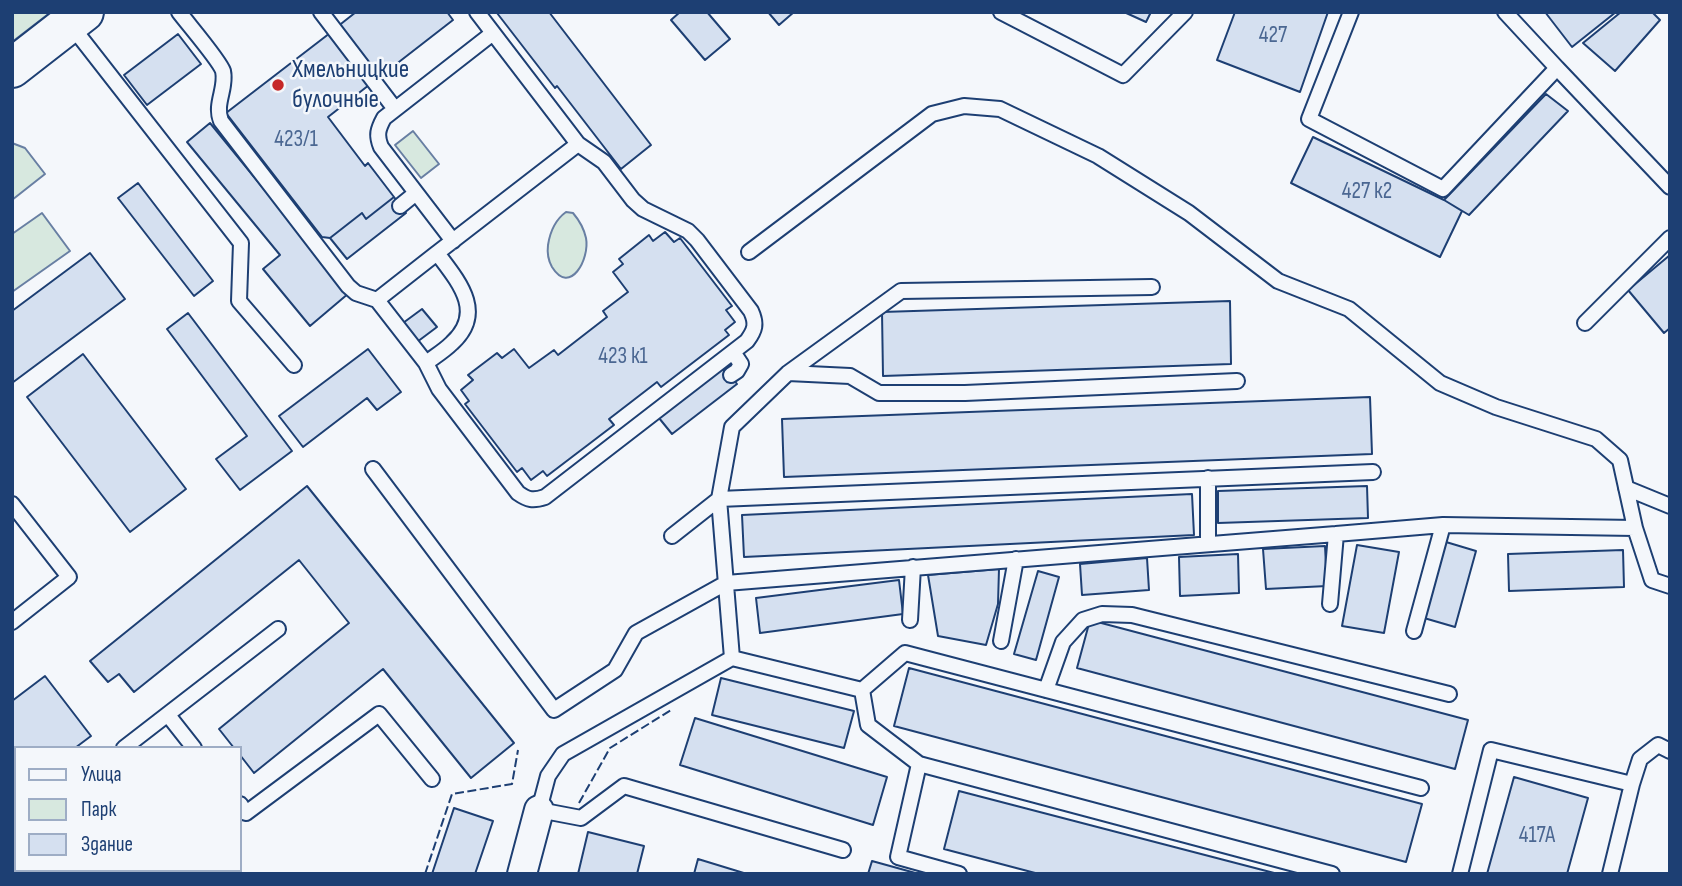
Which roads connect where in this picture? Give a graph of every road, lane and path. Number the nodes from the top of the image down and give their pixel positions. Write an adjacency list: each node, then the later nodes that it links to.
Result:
1 (179, 12): 22 (lane)
2 (321, 12): 12 (lane)
3 (477, 12): 9 (lane)
4 (1001, 12): 5 (lane)
5 (1185, 12)
6 (1351, 12): 11 (lane)
7 (1505, 12): 11 (lane)
8 (76, 18): 10 (main road); 26 (lane)
9 (493, 33): 12 (lane); 13 (lane)
10 (12, 68)
11 (1557, 68): 14 (lane)
12 (396, 108): 15 (lane)
13 (578, 144): 18 (lane); 24 (lane)
14 (1670, 187)
15 (416, 193): 16 (lane); 18 (lane)
16 (400, 206)
17 (1670, 238): 23 (lane)
18 (453, 241): 20 (lane)
19 (749, 252): 33 (lane)
20 (437, 253): 22 (lane); 25 (lane)
21 (1152, 287): 27 (lane)
22 (377, 300): 25 (lane)
23 (1585, 323)
24 (733, 352): 25 (lane); 28 (lane)
25 (426, 363)
26 (294, 365)
27 (788, 373): 29 (lane); 34 (lane)
28 (731, 376)
29 (1237, 381)
30 (373, 469): 44 (lane)
31 (1373, 472): 32 (lane)
32 (1208, 478): 34 (lane); 41 (lane)
33 (1626, 488): 36 (lane); 38 (lane)
34 (719, 499): 40 (lane); 44 (lane)
35 (12, 504): 48 (lane)
36 (1670, 506)
37 (1443, 525): 38 (lane); 39 (lane); 50 (lane)
38 (1635, 528): 45 (lane)
39 (1336, 534): 41 (lane); 46 (lane)
40 (672, 536)
41 (1208, 544): 42 (lane)
42 (1016, 559): 43 (lane); 51 (lane)
43 (913, 568): 44 (lane); 47 (lane)
44 (726, 583): 52 (lane)
45 (1670, 586)
46 (1330, 604)
47 (910, 620)
48 (12, 622)
49 (278, 629): 56 (lane)
50 (1414, 631)
51 (1002, 641)
52 (732, 658): 53 (lane); 65 (lane)
53 (862, 690): 54 (lane); 60 (lane)
54 (1046, 690): 55 (lane); 63 (lane)
55 (1449, 694)
56 (168, 715): 57 (lane); 58 (lane)
57 (127, 746)
58 (192, 746)
59 (1670, 751): 62 (lane)
60 (919, 764): 68 (lane); 69 (lane)
61 (432, 779): 64 (lane)
62 (1632, 784): 70 (lane); 71 (lane)
63 (1421, 788)
64 (242, 807)
65 (539, 810): 66 (lane); 67 (street)
66 (843, 850)
67 (522, 874)
68 (959, 874)
69 (1332, 874)
70 (1460, 874)
71 (1610, 874)

